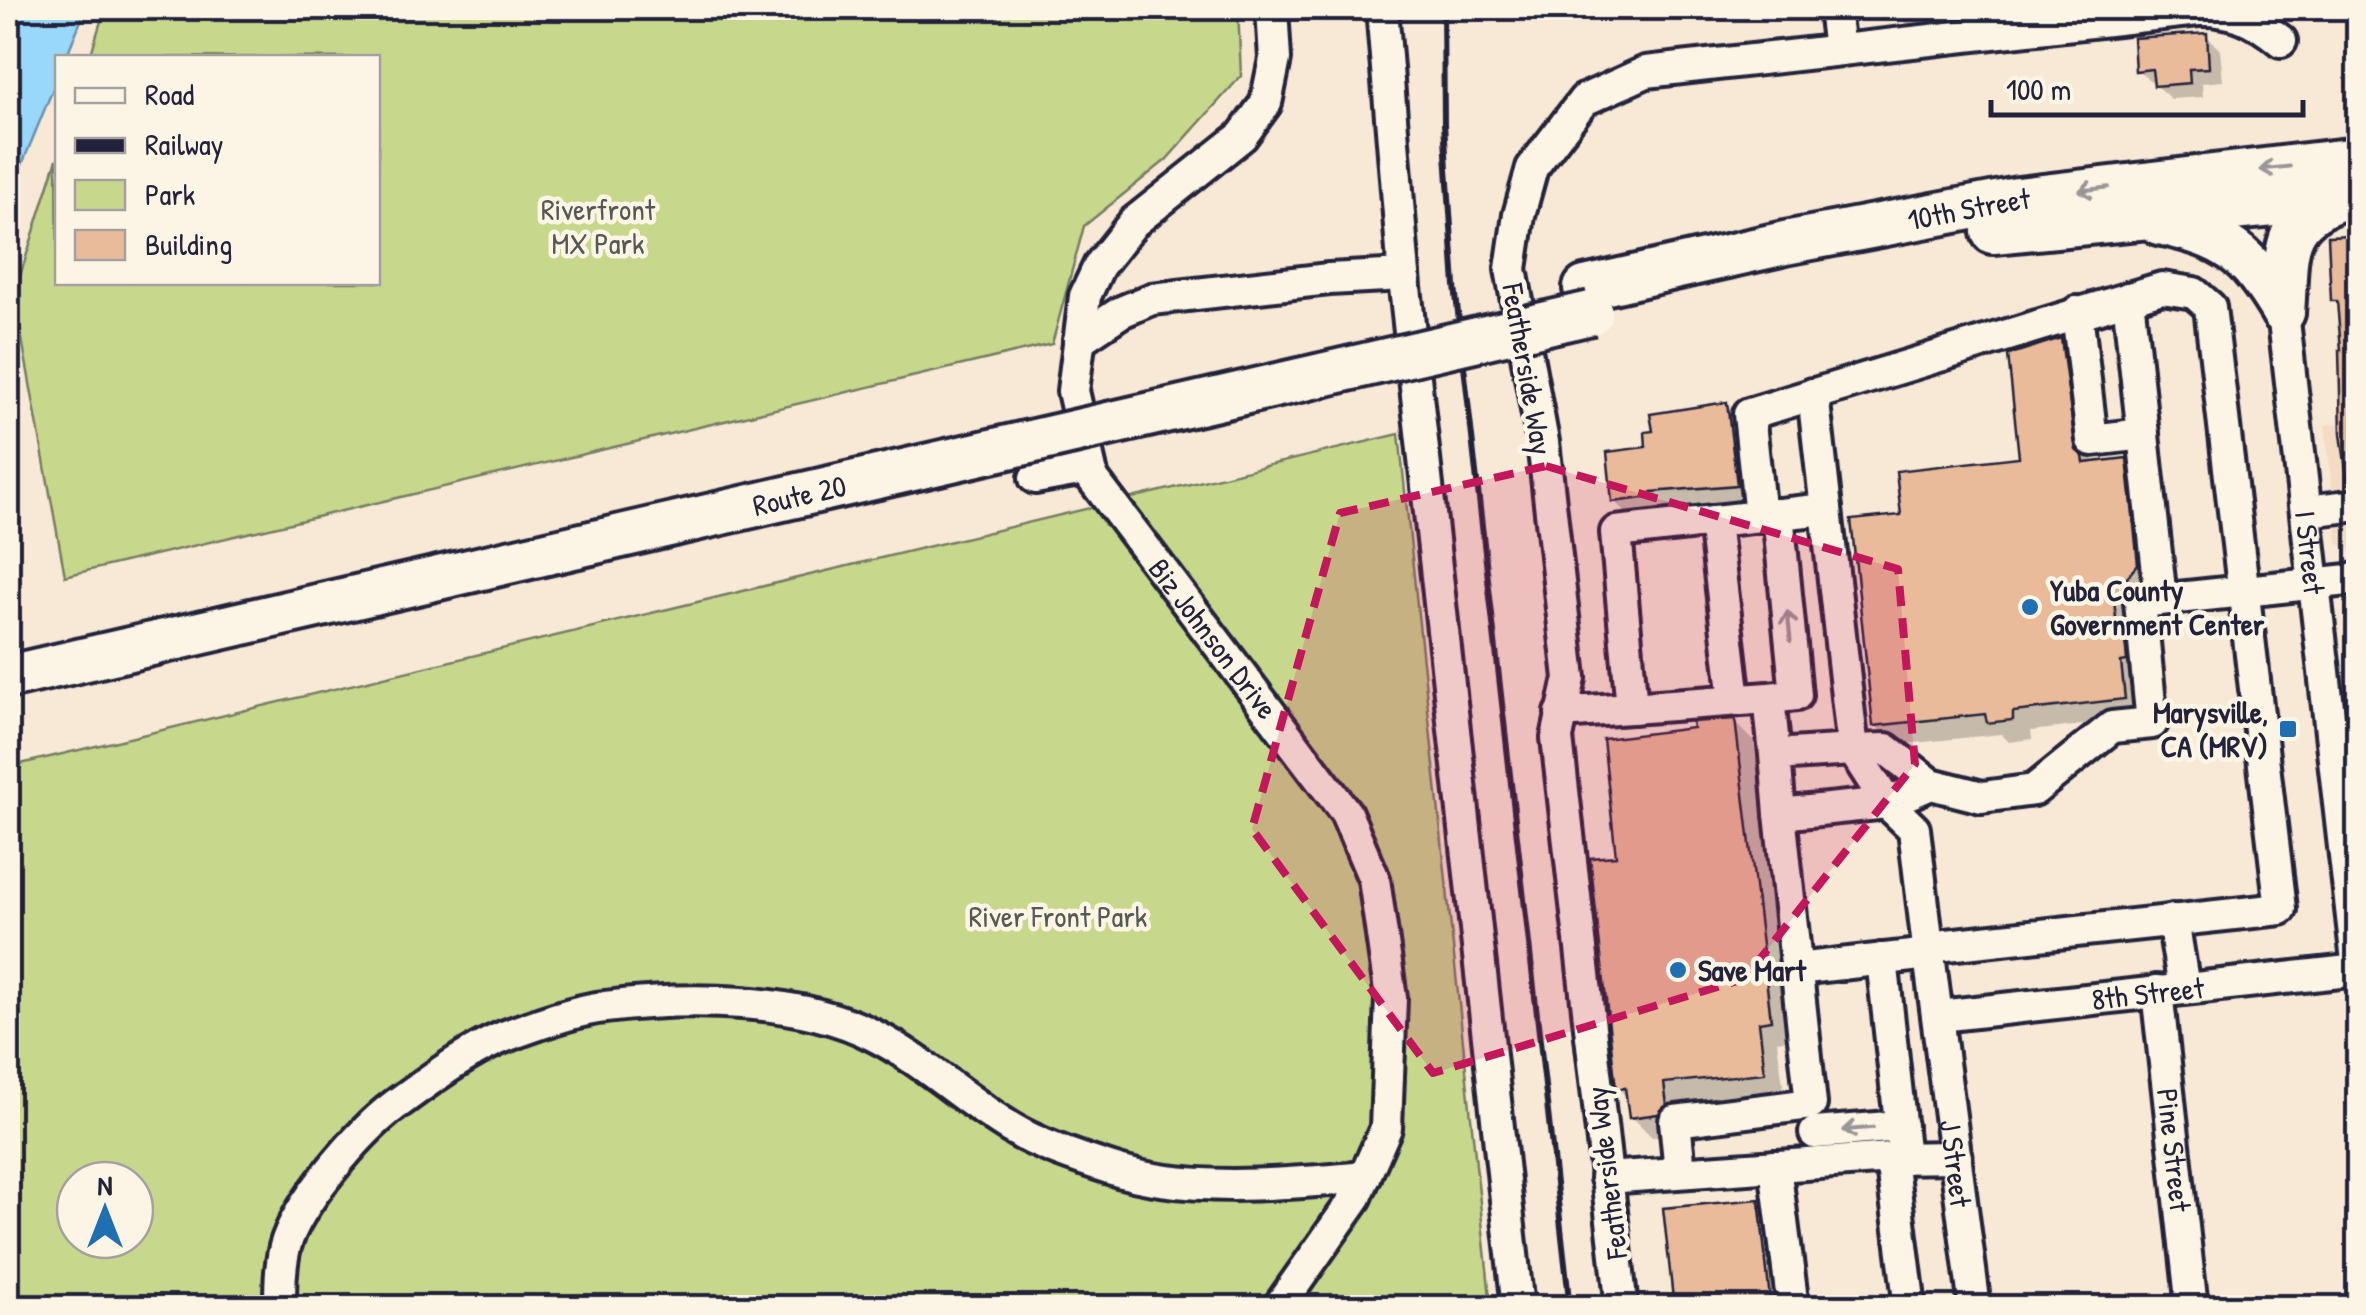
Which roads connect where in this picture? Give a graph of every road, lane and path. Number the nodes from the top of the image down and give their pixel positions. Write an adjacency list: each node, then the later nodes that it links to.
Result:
1 (1272, 8): 16 (street, Biz Johnson Drive)
2 (1382, 8): 11 (street)
3 (1834, 8): 7 (street)
4 (2247, 12): 5 (street, Featherside Way); 6 (street, Featherside Way)
5 (1968, 21): 7 (street, Featherside Way)
6 (2281, 42)
7 (1838, 50): 35 (street, Featherside Way)
8 (2358, 159): 13 (highway, 10th Street, one-way to 13)
9 (2348, 198): 10 (highway, 10th Street); 15 (highway)
10 (2135, 217): 13 (highway, 10th Street); 15 (highway)
11 (1404, 275): 16 (street); 58 (street)
12 (2128, 298): 14 (street); 18 (street); 28 (street)
13 (1588, 300): 30 (highway, Route 20); 31 (highway, Route 20, bridge)
14 (2077, 312): 17 (street); 18 (street)
15 (2282, 312): 23 (street, I Street)
16 (1079, 340): 19 (street, Biz Johnson Drive)
17 (1813, 394): 22 (street); 24 (street)
18 (2143, 434): 29 (street)
19 (1090, 468): 20 (street); 54 (street, Biz Johnson Drive)
20 (1035, 478)
21 (2358, 505): 23 (street)
22 (1826, 509): 24 (street); 36 (street)
23 (2307, 511): 27 (street, I Street)
24 (1769, 515): 25 (street); 32 (street, one-way to 24)
25 (1714, 521): 33 (street); 34 (street)
26 (2358, 579): 27 (street)
27 (2315, 583): 28 (street); 45 (street, I Street)
28 (2244, 590): 29 (street); 41 (street)
29 (2160, 600): 38 (street)
30 (8, 651)
31 (8, 678)
32 (1768, 698): 33 (street); 37 (street)
33 (1735, 700): 34 (street)
34 (1632, 708): 35 (street)
35 (1561, 712): 55 (street, Featherside Way)
36 (1852, 750): 37 (street); 38 (street); 39 (street, J Street)
37 (1775, 756): 40 (street)
38 (1931, 784): 39 (street)
39 (1887, 803): 40 (street); 42 (street, J Street)
40 (1780, 814): 44 (street)
41 (2173, 920): 42 (street); 46 (street, Pine Street)
42 (1929, 950): 43 (street); 47 (street, J Street)
43 (1882, 960): 44 (street); 48 (street)
44 (1796, 969): 49 (street)
45 (2358, 970): 46 (street, 8th Street)
46 (2170, 990): 47 (street, 8th Street); 63 (street, Pine Street)
47 (1938, 1016): 50 (street, J Street)
48 (1901, 1126): 49 (street, one-way to 49); 51 (street)
49 (1815, 1133): 51 (street); 52 (street); 53 (street)
50 (1956, 1157): 51 (street); 62 (street, J Street)
51 (1898, 1158): 61 (street)
52 (1775, 1166): 53 (street); 60 (street)
53 (1680, 1172): 55 (street)
54 (1365, 1177): 56 (street); 57 (street, Biz Johnson Drive)
55 (1606, 1178): 59 (street, Featherside Way)
56 (280, 1308)
57 (1278, 1308)
58 (1518, 1308)
59 (1622, 1308)
60 (1793, 1308)
61 (1910, 1308)
62 (1975, 1308)
63 (2192, 1308)

